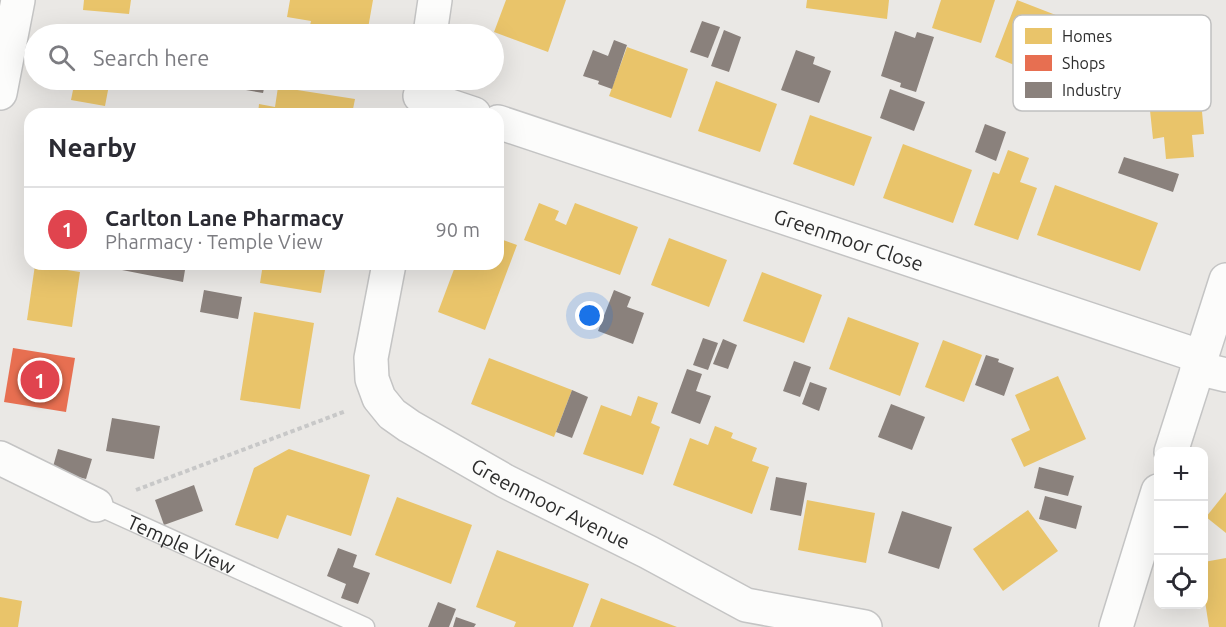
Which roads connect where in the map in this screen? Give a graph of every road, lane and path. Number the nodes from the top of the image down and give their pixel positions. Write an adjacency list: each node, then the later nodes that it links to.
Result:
1 (18, 0): 4 (street)
2 (435, 0): 3 (street)
3 (431, 24)
4 (0, 93)
5 (420, 97): 6 (street)
6 (455, 108)
7 (504, 124): 10 (street, Greenmoor Close)
8 (388, 270): 11 (street, Greenmoor Avenue)
9 (1226, 280): 10 (street)
10 (1208, 367): 12 (street)
11 (380, 398): 15 (path); 17 (street, Greenmoor Avenue)
12 (1173, 447)
13 (0, 458): 15 (street, Temple View)
14 (1155, 501): 18 (street)
15 (96, 505): 16 (lane, Temple View)
16 (365, 627)
17 (865, 627)
18 (1116, 627)

